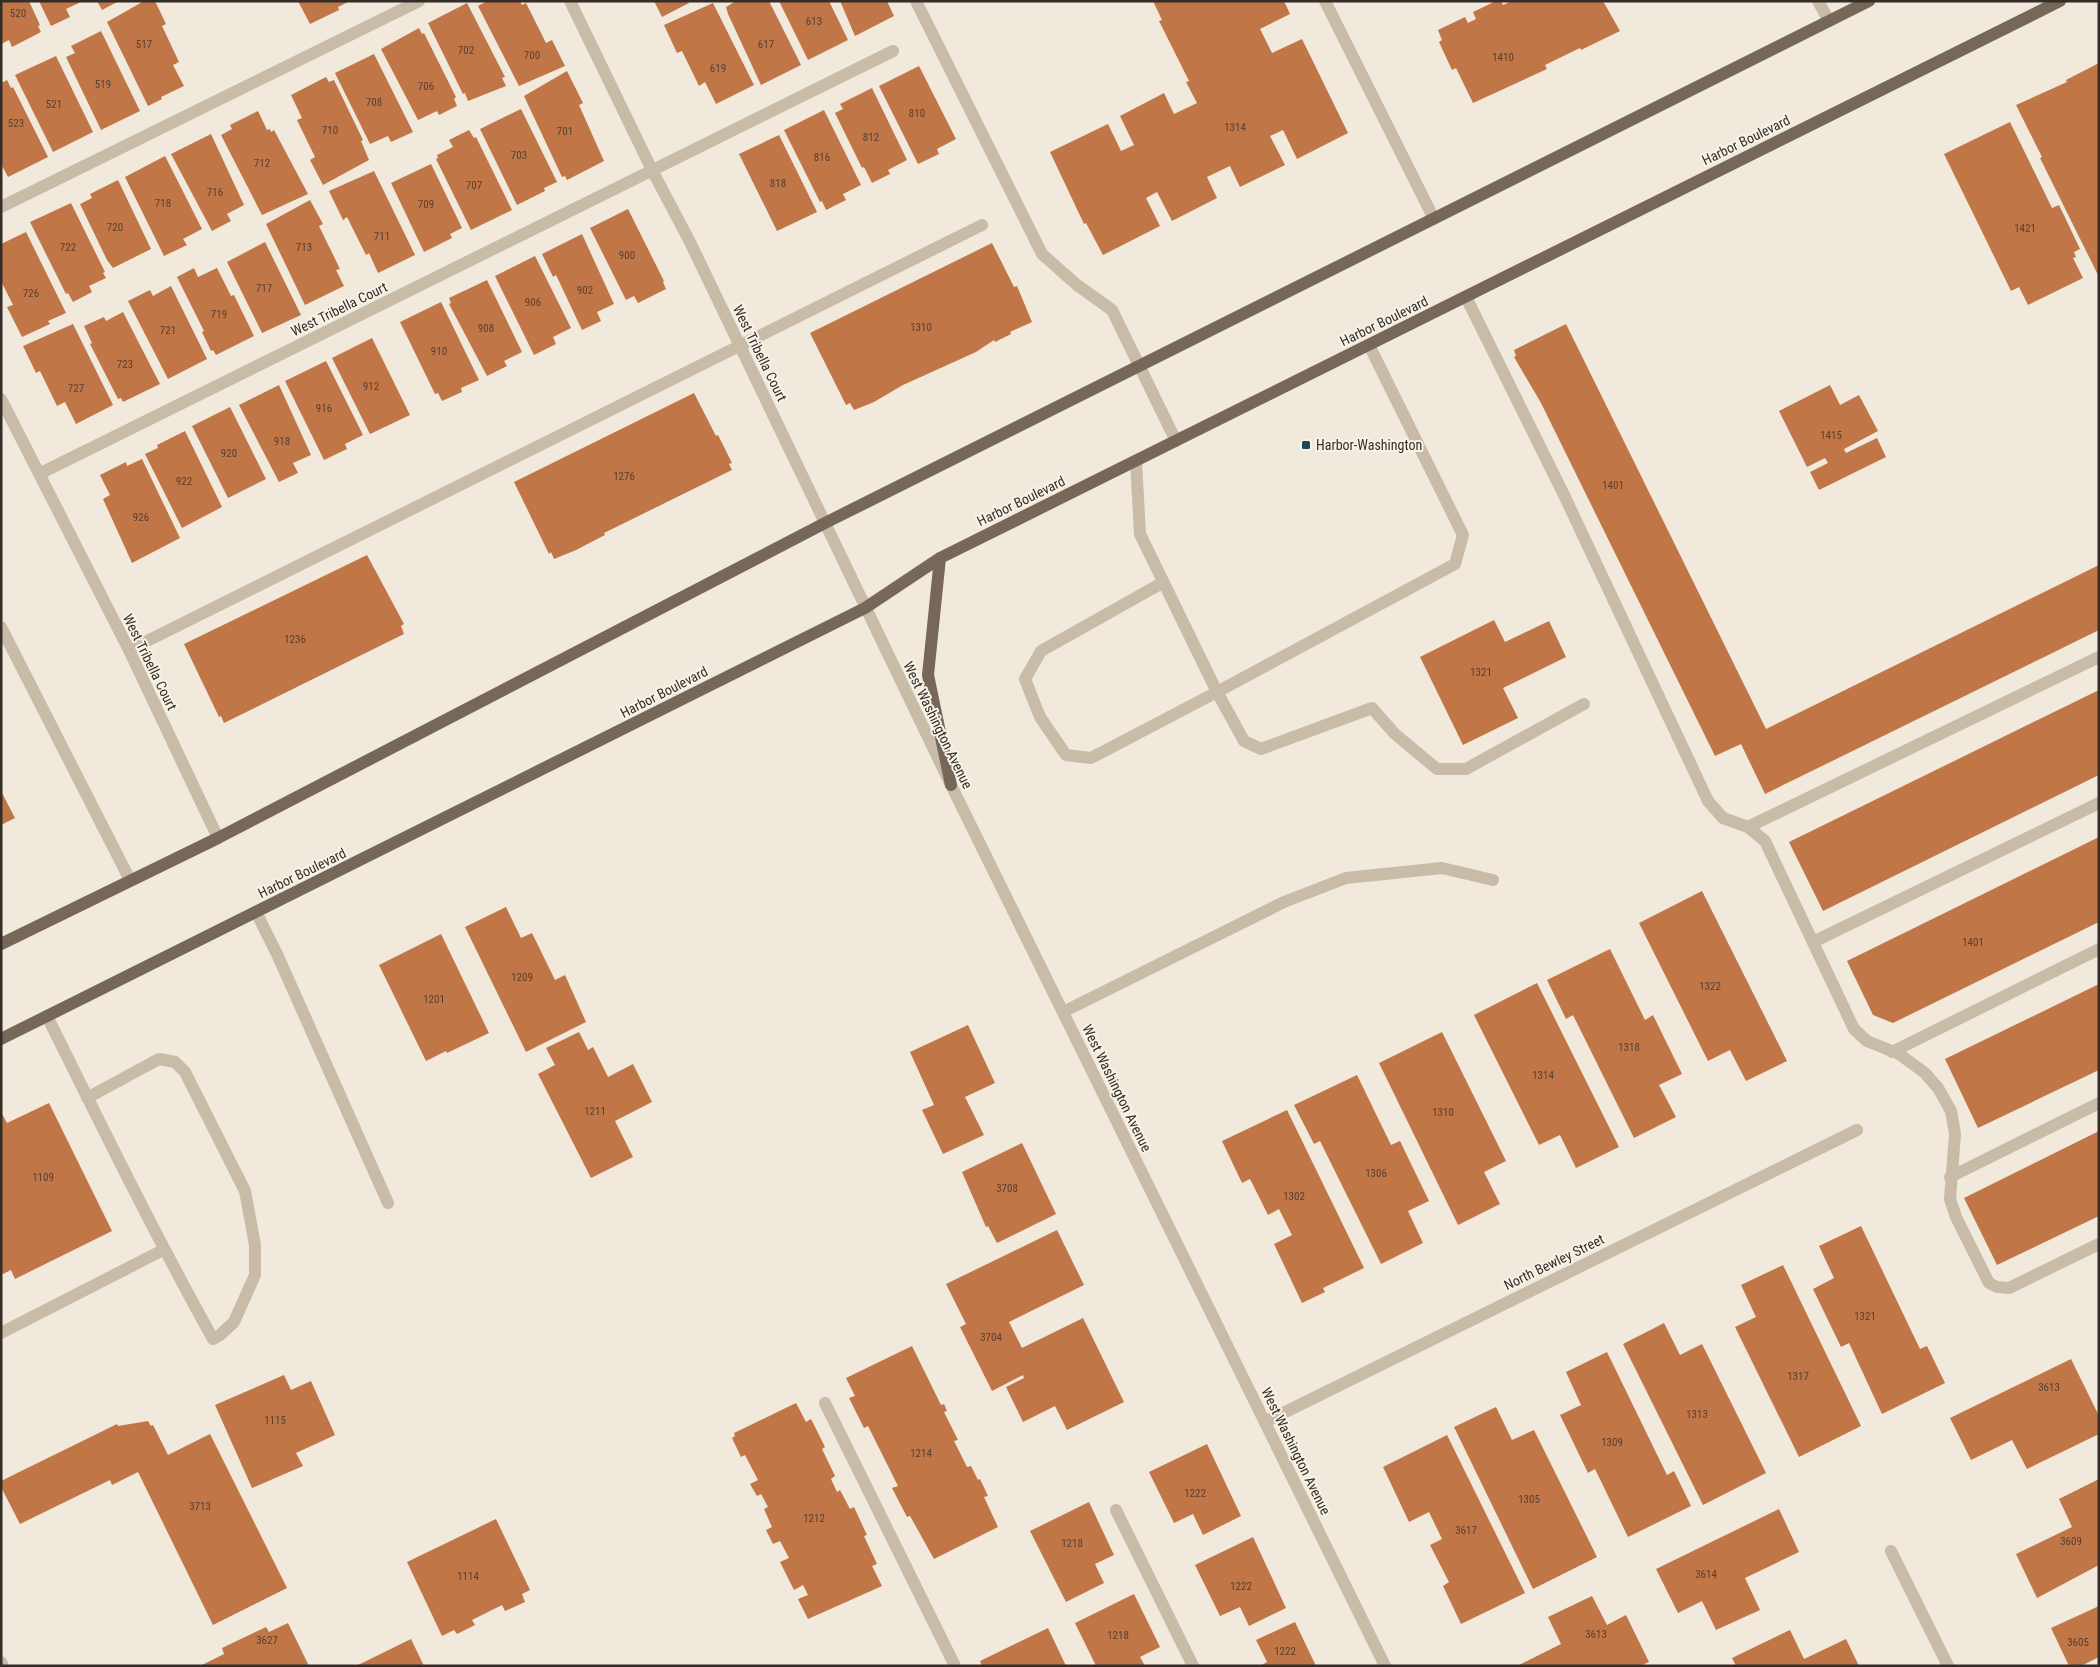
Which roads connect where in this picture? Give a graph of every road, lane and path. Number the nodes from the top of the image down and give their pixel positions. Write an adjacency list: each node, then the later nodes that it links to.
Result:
1 (419, 1): 11 (street)
2 (570, 1): 10 (street, West Tribella Court)
3 (916, 1): 17 (street)
4 (1325, 1): 12 (street)
5 (1818, 1): 8 (street)
6 (1869, 1): 8 (main road)
7 (2060, 1): 14 (main road, Harbor Boulevard)
8 (1829, 21): 12 (main road)
9 (893, 51): 10 (street, West Tribella Court)
10 (652, 170): 16 (street, West Tribella Court); 21 (street, West Tribella Court)
11 (1, 207)
12 (1434, 219): 17 (main road)
13 (982, 225): 16 (street)
14 (1466, 297): 15 (main road, Harbor Boulevard); 33 (street)
15 (1369, 345): 19 (main road, Harbor Boulevard); 29 (street)
16 (739, 346): 22 (street, West Tribella Court); 27 (street)
17 (1141, 365): 19 (street); 22 (main road)
18 (1, 399): 21 (street, West Tribella Court)
19 (1176, 441): 20 (main road, Harbor Boulevard)
20 (1136, 461): 23 (main road, Harbor Boulevard); 24 (street)
21 (39, 474): 27 (street, West Tribella Court)
22 (825, 523): 25 (street, West Washington Avenue); 34 (main road)
23 (940, 558): 25 (main road, Harbor Boulevard); 31 (main road)
24 (1162, 583): 29 (street); 29 (street)
25 (865, 608): 31 (street, West Washington Avenue); 37 (main road, Harbor Boulevard)
26 (1, 627): 35 (street)
27 (129, 650): 34 (street, West Tribella Court)
28 (2099, 657): 33 (street)
29 (1217, 692): 30 (street)
30 (1584, 704)
31 (951, 785): 41 (street, West Washington Avenue)
32 (2099, 803): 38 (street)
33 (1748, 827): 38 (street)
34 (218, 838): 35 (main road)
35 (130, 880): 39 (main road)
36 (1493, 880): 41 (street)
37 (256, 912): 42 (main road, Harbor Boulevard); 49 (street)
38 (1813, 942): 44 (street)
39 (1, 944)
40 (2099, 949): 44 (street)
41 (1063, 1012): 54 (street, West Washington Avenue)
42 (47, 1016): 43 (main road, Harbor Boulevard); 45 (street)
43 (1, 1039)
44 (1892, 1052): 48 (street)
45 (87, 1098): 51 (street); 51 (street)
46 (2099, 1102): 48 (street)
47 (1857, 1130): 54 (street, North Bewley Street)
48 (1950, 1177): 50 (street)
49 (388, 1203)
50 (2099, 1244)
51 (163, 1250): 52 (street)
52 (1, 1332)
53 (825, 1403): 59 (street)
54 (1265, 1422): 61 (street, West Washington Avenue)
55 (1116, 1510): 60 (street)
56 (1891, 1551): 62 (street)
57 (1, 1662): 58 (street)
58 (3, 1666)
59 (955, 1666)
60 (1193, 1666)
61 (1384, 1666)
62 (1948, 1666)

